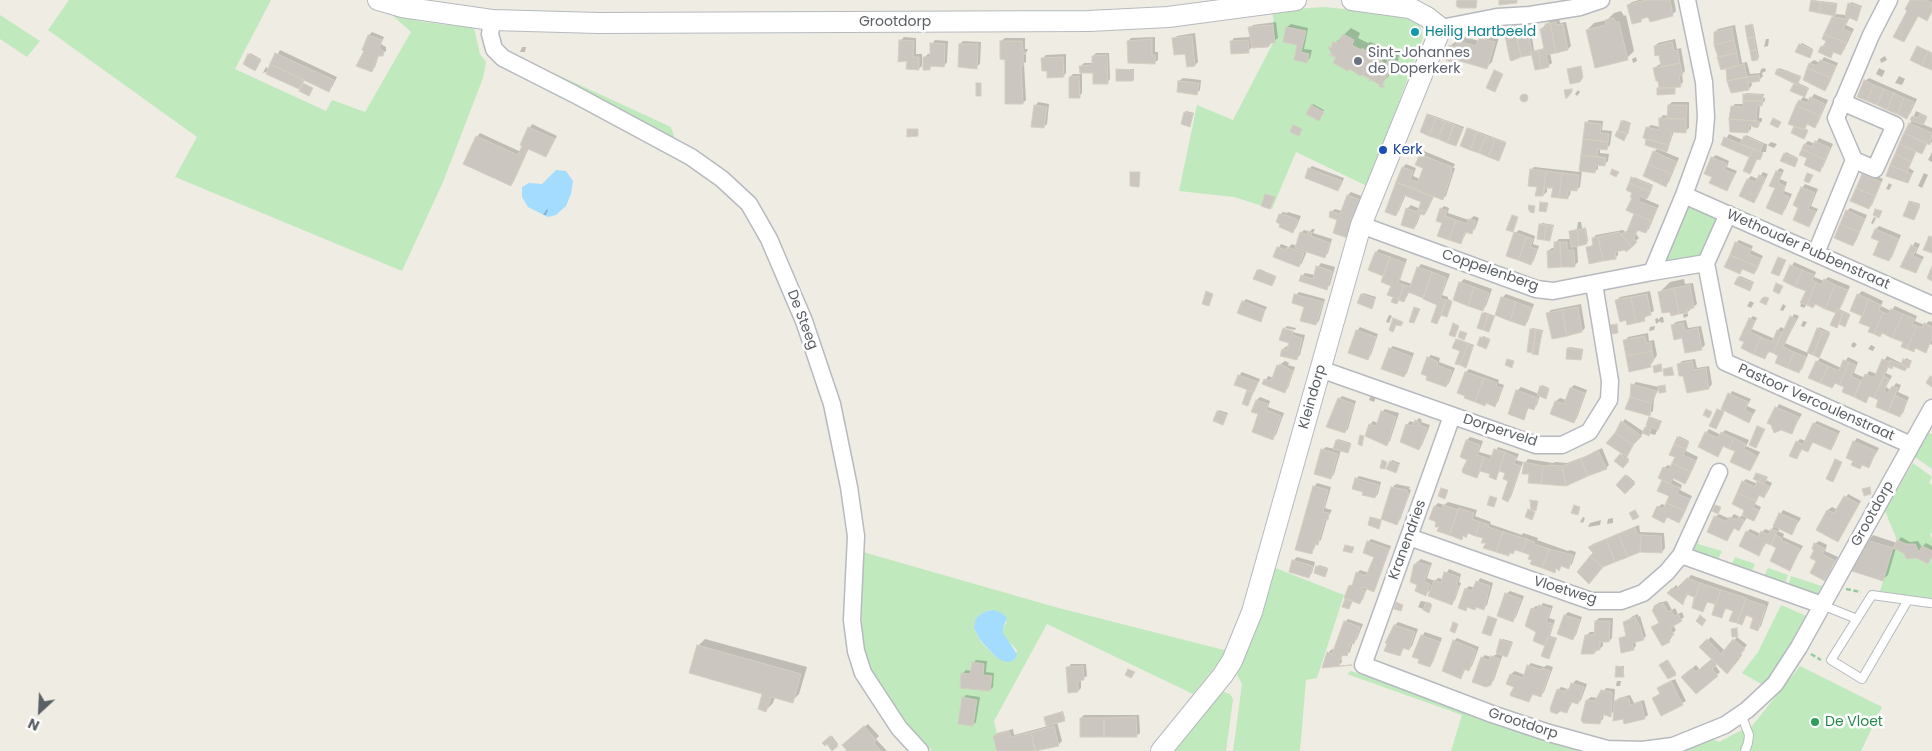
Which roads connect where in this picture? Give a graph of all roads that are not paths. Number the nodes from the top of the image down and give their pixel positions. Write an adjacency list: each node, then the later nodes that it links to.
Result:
1 (378, 0): 7 (street, Grootdorp)
2 (1296, 0): 7 (street, Grootdorp)
3 (1352, 0): 8 (street)
4 (1601, 0): 8 (street)
5 (1687, 0): 11 (street)
6 (1889, 0): 9 (street)
7 (492, 20): 32 (street, De Steeg)
8 (1441, 28): 13 (street, Kleindorp)
9 (1842, 102): 10 (street); 10 (street)
10 (1854, 160): 14 (street)
11 (1684, 195): 12 (street, Wethouder Pubbenstraat); 16 (street)
12 (1728, 214): 14 (street, Wethouder Pubbenstraat); 15 (street)
13 (1361, 225): 17 (street, Coppelenberg); 19 (street, Kleindorp)
14 (1816, 253): 18 (street, Wethouder Pubbenstraat)
15 (1706, 263): 16 (street, Coppelenberg); 22 (street, Pastoor Vercoulenstraat)
16 (1652, 272): 17 (street, Coppelenberg)
17 (1594, 284): 21 (street, Dorperveld)
18 (1932, 305)
19 (1320, 369): 21 (street, Dorperveld); 33 (street, Kleindorp)
20 (1932, 408): 22 (street, Grootdorp)
21 (1452, 416): 24 (street, Kranendries)
22 (1911, 445): 28 (street, Grootdorp)
23 (1719, 472): 25 (street, Vloetweg)
24 (1409, 537): 25 (street, Vloetweg); 30 (street, Kranendries)
25 (1681, 556): 28 (street)
26 (1908, 600): 27 (lane); 29 (lane); 29 (lane)
27 (1930, 603)
28 (1822, 605): 29 (lane); 31 (street, Grootdorp)
29 (1857, 619)
30 (1363, 665): 31 (street, Grootdorp)
31 (1741, 714): 34 (lane)
32 (920, 751)
33 (1161, 751)
34 (1745, 751)

